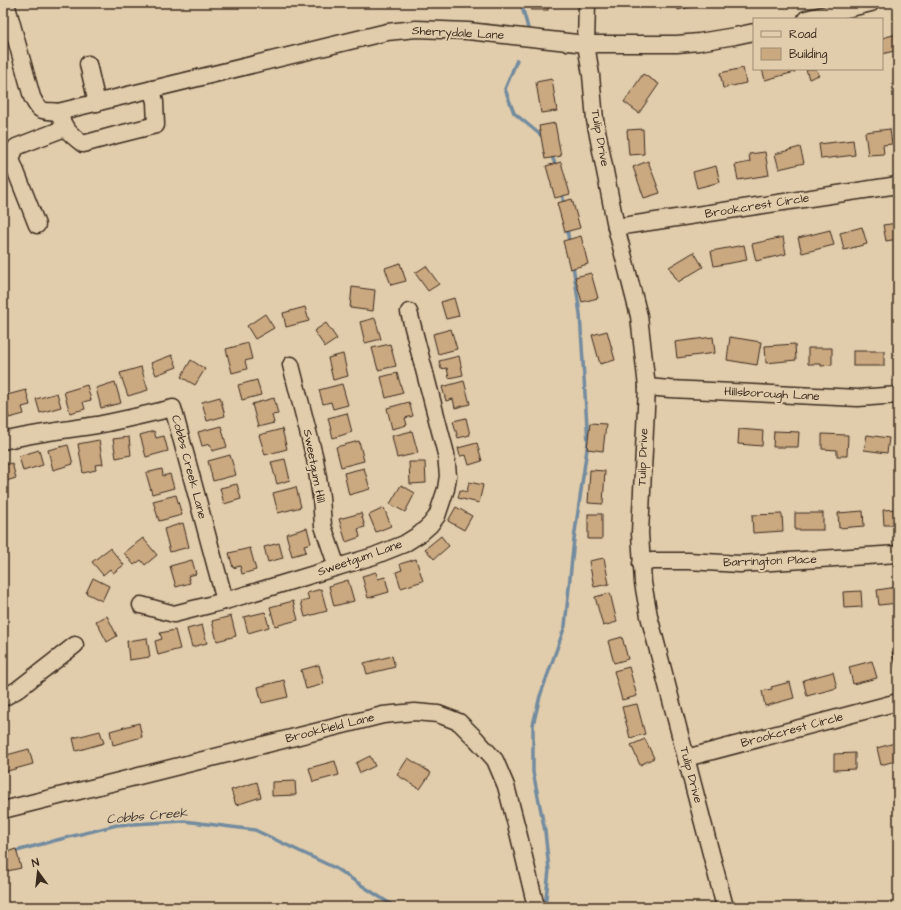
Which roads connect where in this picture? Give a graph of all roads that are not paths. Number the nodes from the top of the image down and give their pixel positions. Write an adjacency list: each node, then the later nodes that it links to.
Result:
1 (6, 3): 5 (street)
2 (587, 3): 7 (street, Tulip Drive)
3 (871, 3): 4 (street)
4 (810, 18)
5 (8, 28): 11 (street)
6 (753, 32): 7 (street, Sherrydale Lane)
7 (586, 44): 9 (street, Sherrydale Lane); 15 (street, Tulip Drive)
8 (88, 64): 10 (street)
9 (152, 90): 10 (street, Sherrydale Lane); 12 (street)
10 (97, 103): 11 (street, Sherrydale Lane)
11 (58, 112): 12 (street)
12 (65, 128): 14 (street)
13 (898, 185): 15 (street, Brookcrest Circle)
14 (38, 226)
15 (616, 227): 18 (street, Tulip Drive)
16 (409, 312): 23 (street, Sweetgum Lane)
17 (291, 365): 23 (street, Sweetgum Hill)
18 (646, 386): 19 (street, Hillsborough Lane); 22 (street, Tulip Drive)
19 (898, 395)
20 (3, 441): 24 (street, Cobbs Creek Lane)
21 (898, 554): 22 (street, Barrington Place)
22 (641, 564): 29 (street, Tulip Drive)
23 (337, 567): 24 (street, Sweetgum Lane)
24 (225, 601): 25 (street, Sweetgum Lane)
25 (141, 605)
26 (75, 645): 27 (street)
27 (3, 698)
28 (898, 702): 29 (street, Brookcrest Circle)
29 (686, 758): 32 (street, Tulip Drive)
30 (3, 810): 31 (street, Brookfield Lane)
31 (536, 907)
32 (726, 907)

